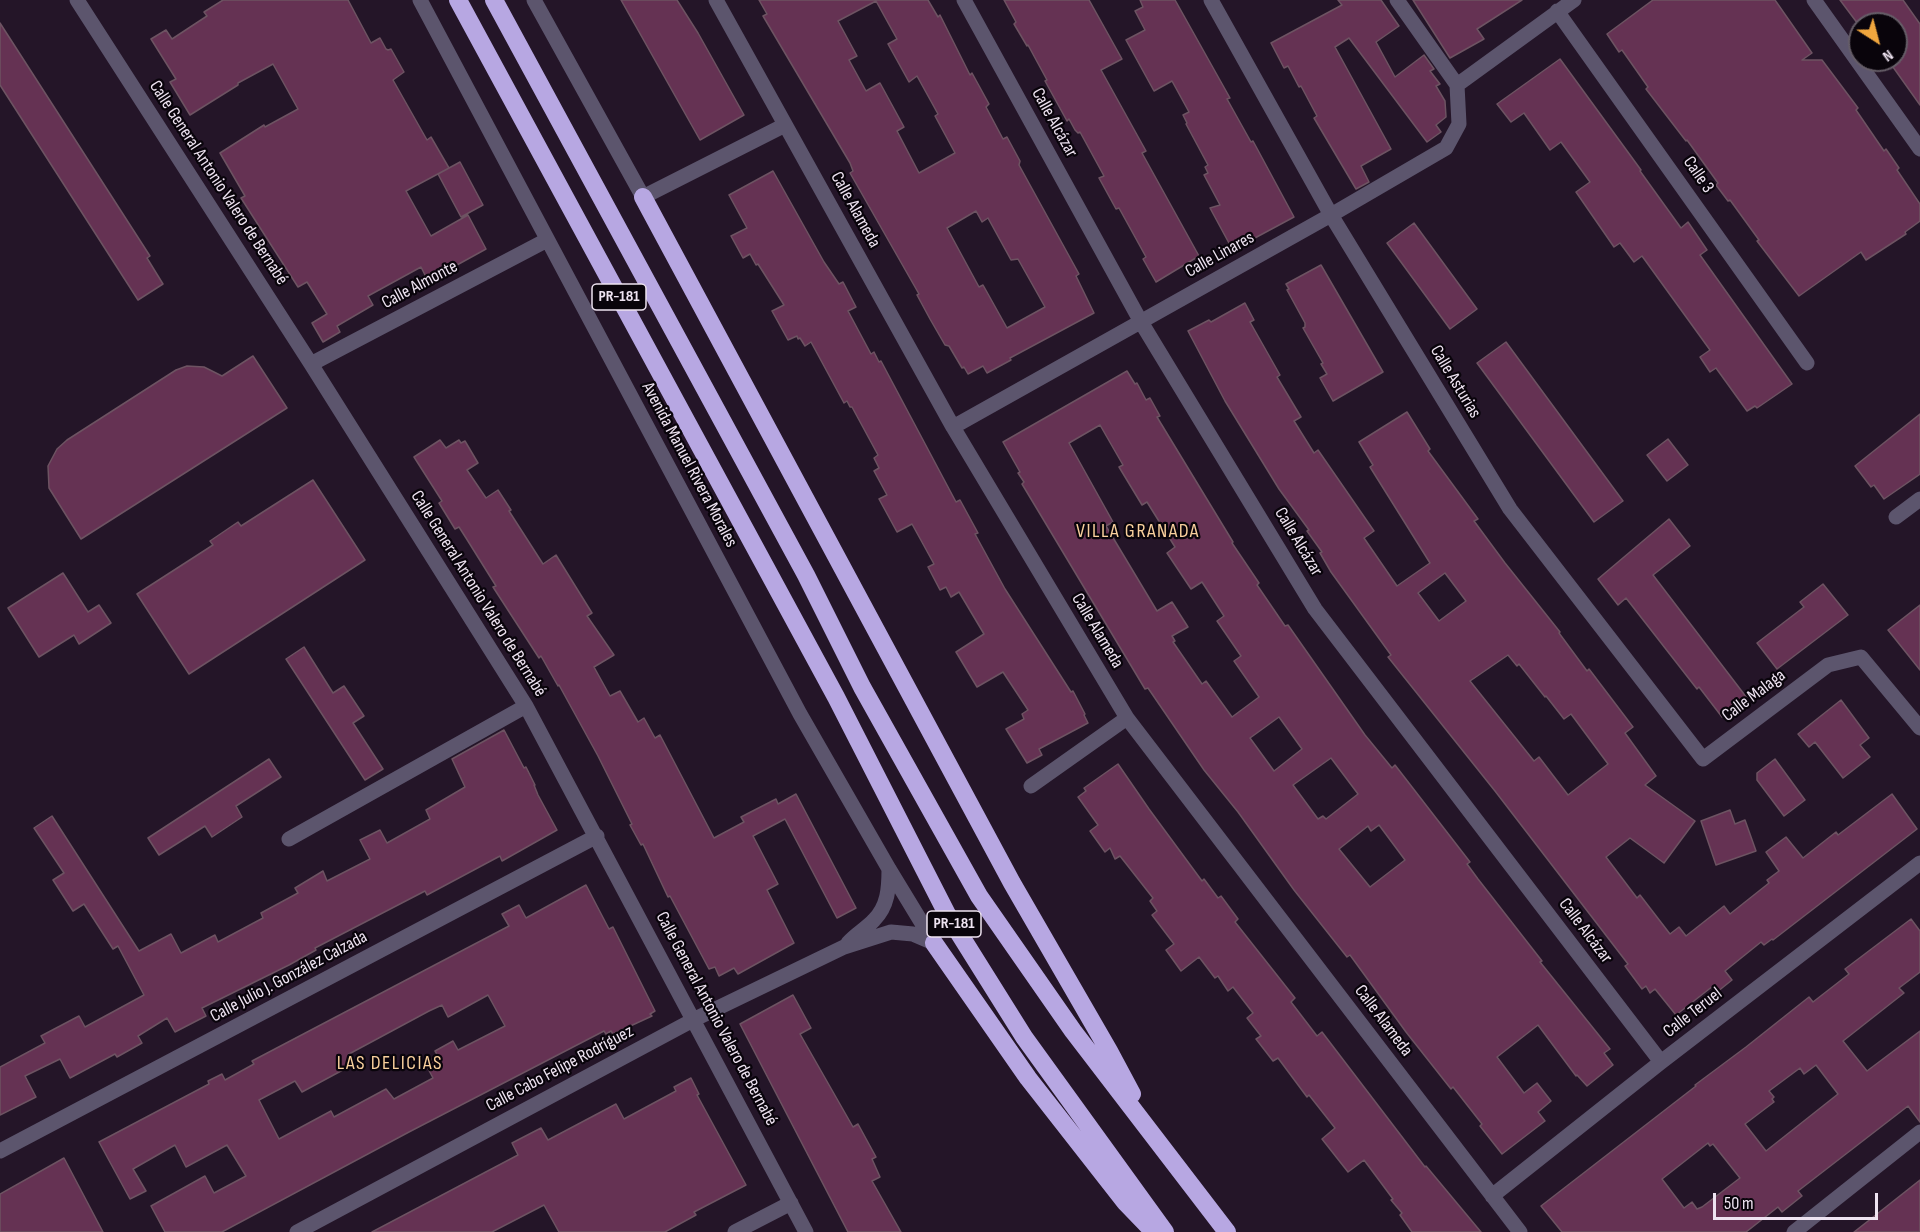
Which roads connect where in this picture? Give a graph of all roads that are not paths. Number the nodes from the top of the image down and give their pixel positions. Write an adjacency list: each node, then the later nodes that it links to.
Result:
1 (77, 0): 21 (street, Calle General Antonio Valero de Bernabé)
2 (420, 0): 18 (street, Avenida Manuel Rivera Morales)
3 (458, 0): 47 (highway, PR-181)
4 (494, 0): 39 (highway, PR-181)
5 (534, 0): 16 (street)
6 (716, 0): 14 (street, Calle Alameda)
7 (964, 0): 19 (street, Calle Alcázar)
8 (1211, 0): 17 (street, Calle Asturias)
9 (1397, 0): 13 (street)
10 (1574, 0): 12 (street)
11 (1814, 0): 15 (street)
12 (1557, 11): 13 (street); 20 (street, Calle 3)
13 (1457, 85): 17 (street, Calle Linares)
14 (785, 125): 16 (street); 22 (street, Calle Alameda)
15 (1920, 149)
16 (643, 197): 39 (highway)
17 (1331, 215): 19 (street, Calle Linares); 28 (street, Calle Asturias)
18 (547, 240): 21 (street, Calle Almonte); 33 (street, Avenida Manuel Rivera Morales)
19 (1141, 321): 22 (street, Calle Linares); 37 (street, Calle Alcázar)
20 (1807, 363)
21 (311, 364): 25 (street, Calle General Antonio Valero de Bernabé)
22 (953, 427): 26 (street, Calle Alameda)
23 (1920, 500): 24 (street)
24 (1896, 518)
25 (526, 706): 30 (street, Calle General Antonio Valero de Bernabé); 31 (street)
26 (1127, 718): 29 (street); 41 (street, Calle Alameda)
27 (1920, 728): 28 (street, Calle Malaga)
28 (1703, 759)
29 (1031, 786)
30 (597, 836): 36 (street, Calle General Antonio Valero de Bernabé); 40 (street, Calle Julio J. González Calzada)
31 (289, 839)
32 (1920, 863): 37 (street, Calle Teruel)
33 (889, 869): 34 (street, Avenida Manuel Rivera Morales); 35 (street)
34 (934, 943): 35 (street); 46 (highway)
35 (844, 947): 36 (street, Calle Cabo Felipe Rodríguez)
36 (695, 1019): 42 (street, Calle General Antonio Valero de Bernabé); 43 (street, Calle Cabo Felipe Rodríguez)
37 (1661, 1062): 41 (street, Calle Teruel)
38 (1920, 1132): 50 (street)
39 (1156, 1141): 48 (highway, PR-181)
40 (0, 1151)
41 (1492, 1196): 49 (street, Calle Alameda)
42 (791, 1203): 44 (street); 45 (street, Calle General Antonio Valero de Bernabé)
43 (297, 1232)
44 (735, 1232)
45 (806, 1232)
46 (1154, 1232)
47 (1165, 1232)
48 (1227, 1232)
49 (1520, 1232)
50 (1794, 1232)

